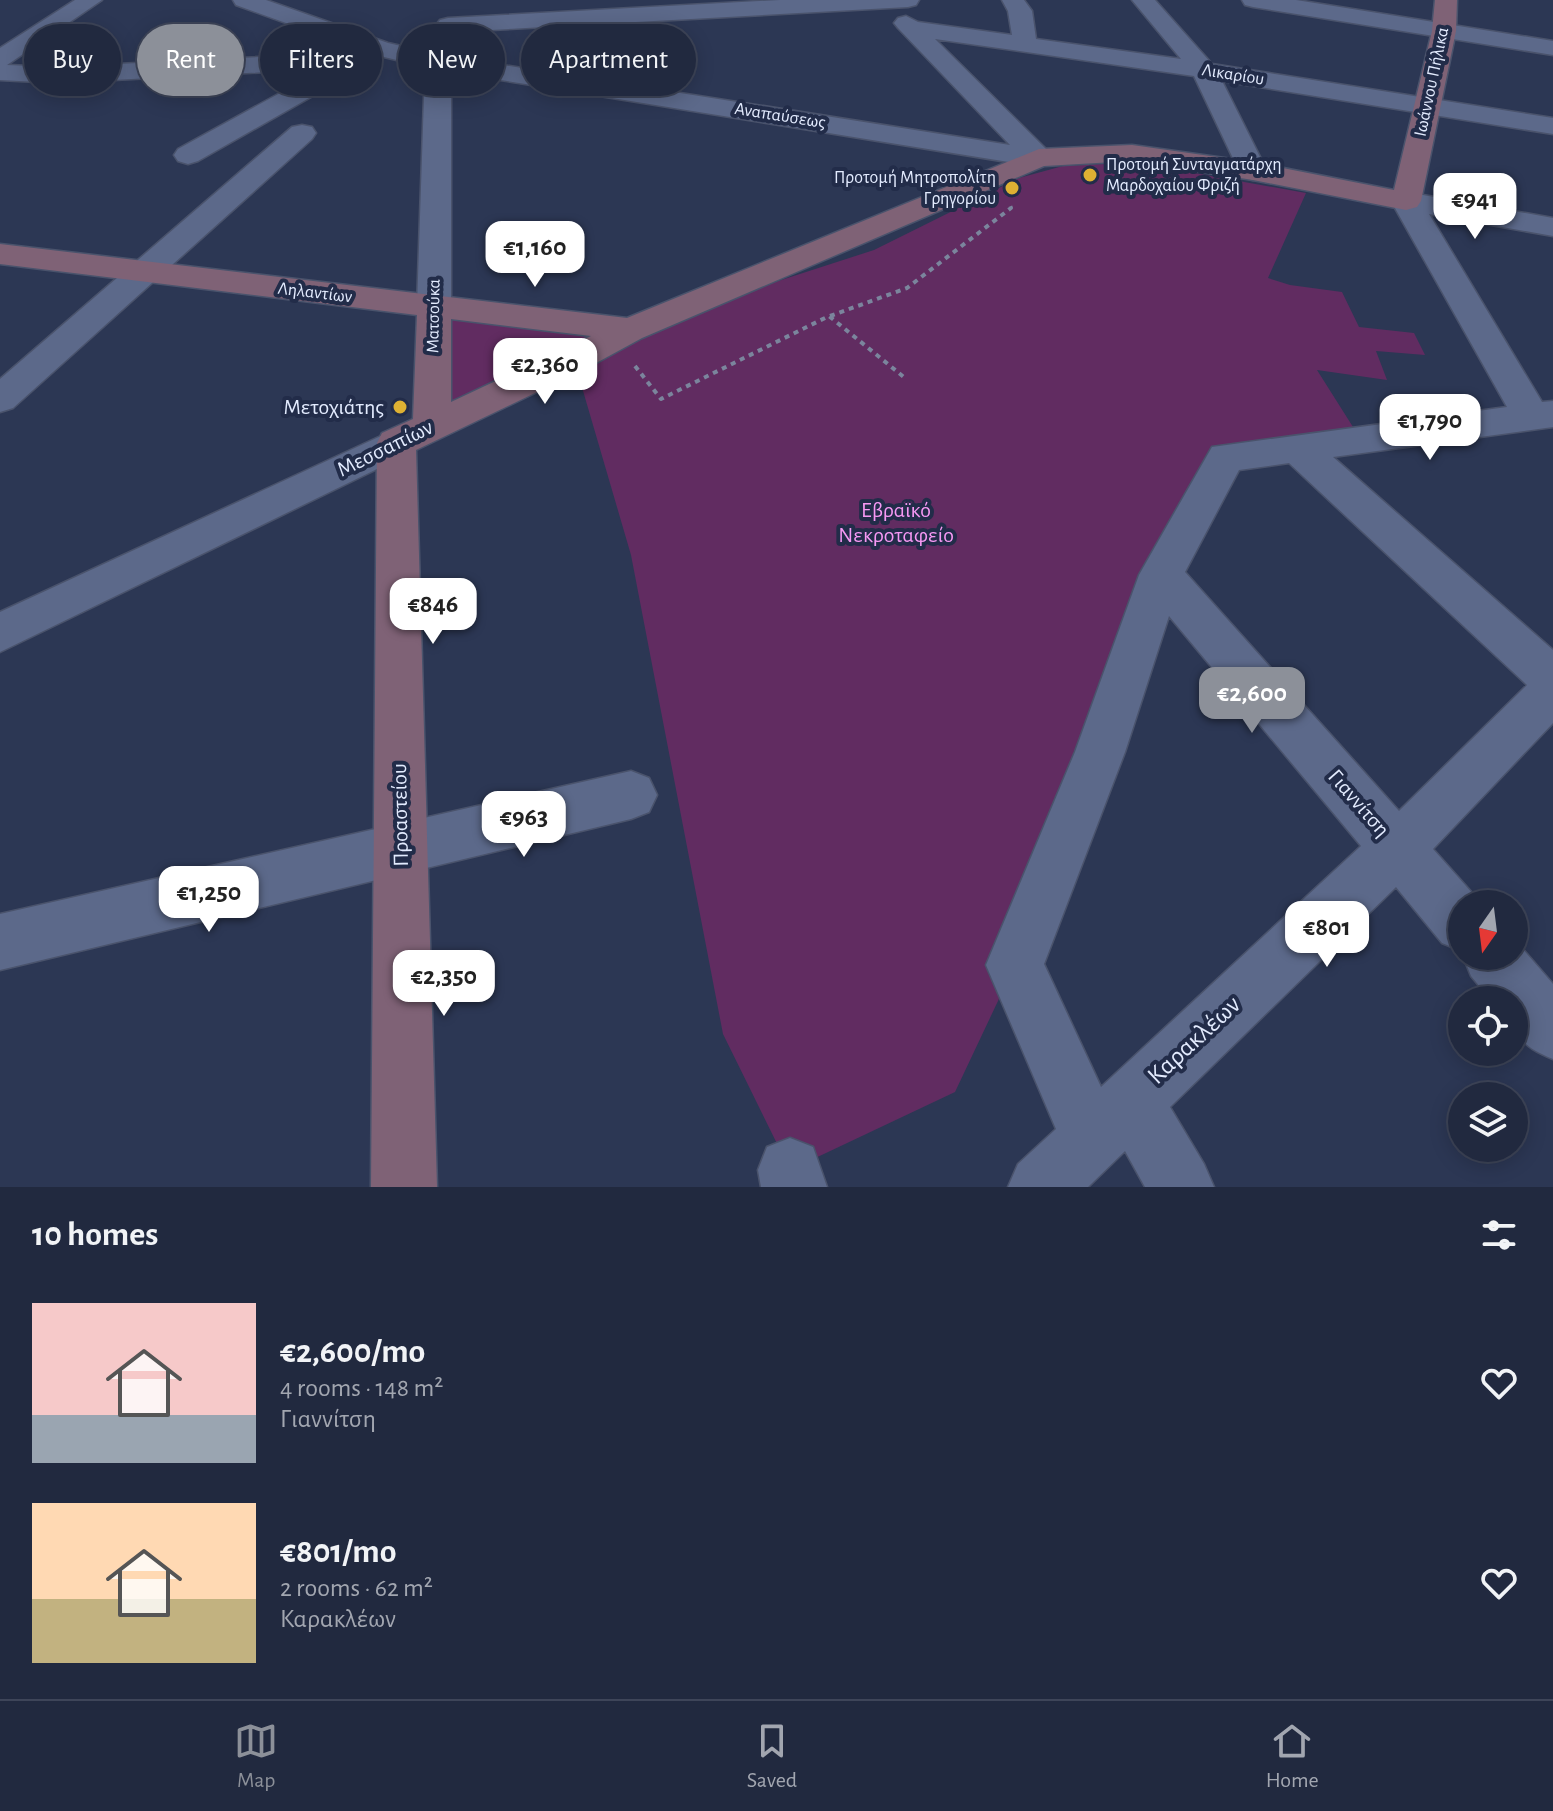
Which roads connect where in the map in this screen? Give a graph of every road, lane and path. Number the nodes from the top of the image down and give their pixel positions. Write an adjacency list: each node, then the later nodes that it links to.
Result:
1 (91, 0): 16 (street)
2 (244, 0): 9 (street, Αναπαύσεως)
3 (467, 0): 10 (street)
4 (891, 0): 11 (street); 12 (street)
5 (1013, 0): 14 (street)
6 (1143, 0): 18 (street)
7 (1253, 0): 13 (street)
8 (1446, 0): 13 (street, Ιωάννου Πήλικα)
9 (301, 24)
10 (448, 24)
11 (466, 24)
12 (912, 28): 14 (street, Λικαρίου); 27 (street)
13 (1444, 31): 15 (street); 23 (street, Ιωάννου Πήλικα)
14 (1025, 44): 18 (street, Λικαρίου)
15 (1553, 48)
16 (0, 59)
17 (260, 61): 19 (street)
18 (1204, 70): 23 (street, Λικαρίου); 28 (street)
19 (0, 72)
20 (505, 73): 27 (street, Αναπαύσεως)
21 (295, 96): 26 (street)
22 (437, 96): 34 (street, Ματσούκα)
23 (1428, 106): 24 (street, Λικαρίου); 29 (street, Ιωάννου Πήλικα)
24 (1553, 126)
25 (302, 133): 33 (street)
26 (188, 155)
27 (1039, 158): 28 (street, Μεσσαπίων); 36 (street, Μεσσαπίων)
28 (1253, 171): 29 (street, Μεσσαπίων)
29 (1406, 201): 30 (street); 40 (street)
30 (1553, 227)
31 (969, 240): 35 (path)
32 (0, 254): 33 (street, Ληλαντίων)
33 (143, 272): 34 (street, Ληλαντίων); 38 (street)
34 (434, 307): 36 (street, Ληλαντίων); 41 (street, Ματσούκα)
35 (829, 316): 37 (path); 39 (path)
36 (630, 330): 41 (street, Μεσσαπίων)
37 (905, 378)
38 (0, 399)
39 (661, 399)
40 (1543, 415): 42 (street)
41 (414, 434): 44 (street, Μεσσαπίων); 49 (street, Προαστείου)
42 (1298, 448): 43 (street); 45 (street)
43 (1161, 575): 48 (street, Γιαννίτση); 54 (street)
44 (0, 633)
45 (1553, 679)
46 (1553, 691): 48 (street, Καρακλέων)
47 (631, 795): 49 (street)
48 (1398, 848): 50 (street, Γιαννίτση); 54 (street, Καρακλέων)
49 (400, 849): 51 (street); 55 (street, Προαστείου)
50 (1448, 907)
51 (0, 942)
52 (1503, 970): 53 (street)
53 (1553, 1029)
54 (1111, 1119): 56 (street, Καρακλέων); 57 (street)
55 (404, 1187)
56 (1041, 1187)
57 (1181, 1187)

